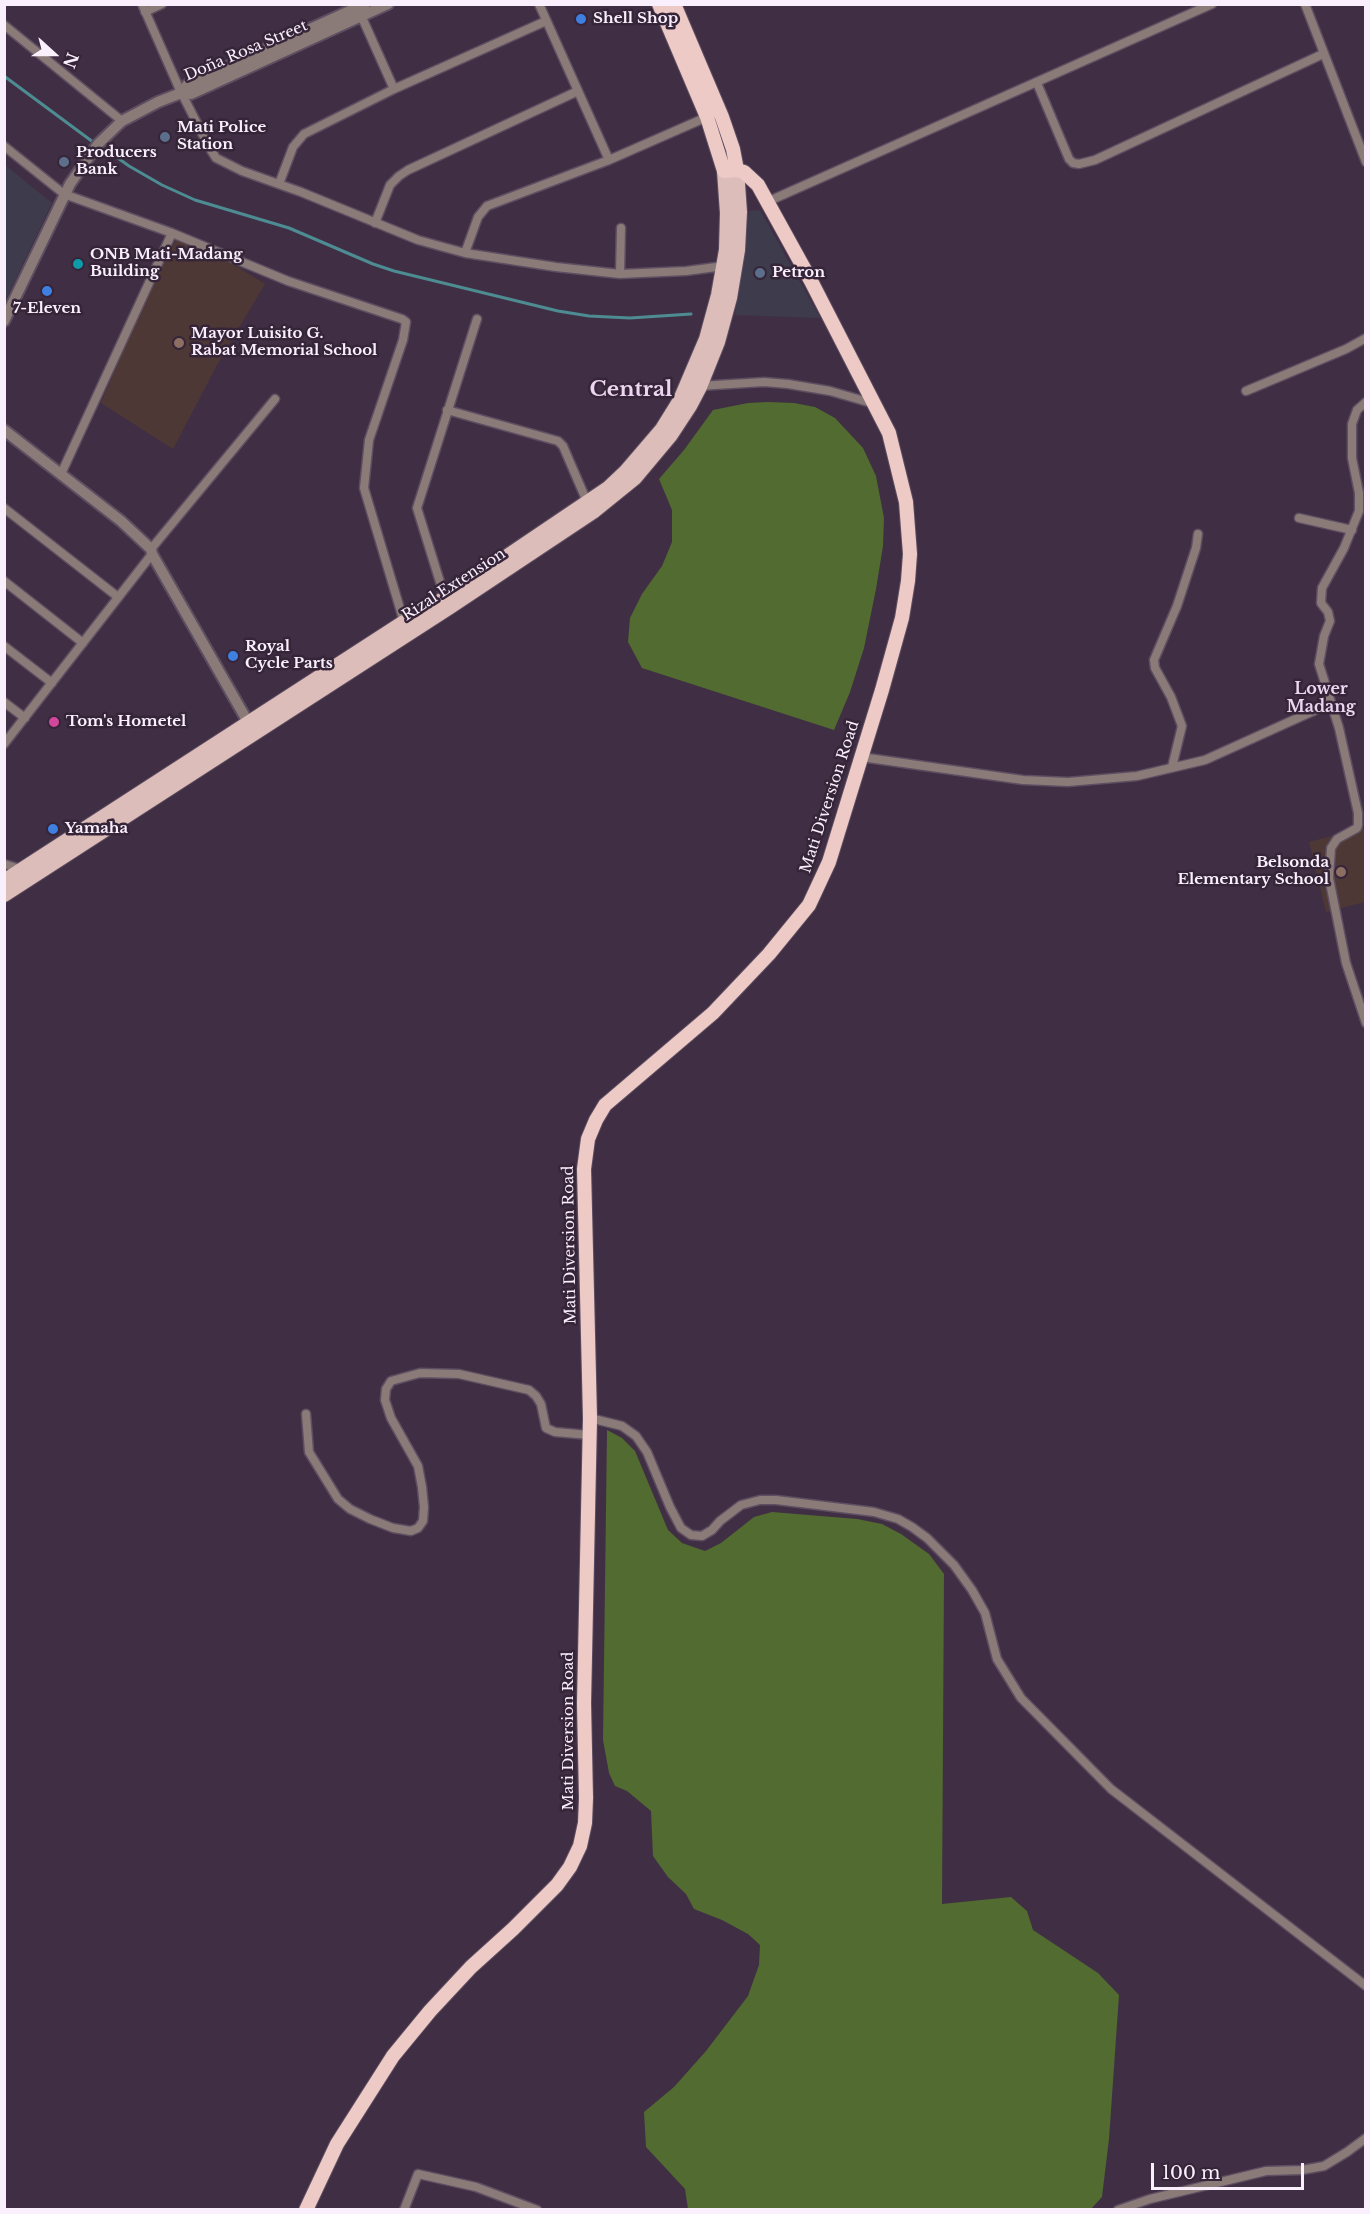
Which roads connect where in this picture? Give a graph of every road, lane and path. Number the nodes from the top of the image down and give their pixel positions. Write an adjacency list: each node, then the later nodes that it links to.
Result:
1 (162, 4): 8 (street)
2 (388, 4): 9 (street, Doña Rosa Street)
3 (538, 4): 10 (street)
4 (659, 4): 11 (highway)
5 (674, 4): 11 (highway)
6 (1212, 4): 14 (street)
7 (1305, 4): 13 (street)
8 (143, 8): 17 (street)
9 (361, 10): 15 (street); 17 (street, Doña Rosa Street)
10 (546, 21): 15 (street); 16 (street)
11 (674, 23): 18 (highway); 23 (highway)
12 (4, 25): 19 (street)
13 (1323, 54): 14 (street); 22 (street)
14 (1036, 83): 26 (street)
15 (394, 89): 24 (street)
16 (578, 91): 21 (street); 27 (street)
17 (181, 93): 19 (street, Doña Rosa Street); 24 (street)
18 (707, 117): 21 (street); 23 (highway)
19 (122, 121): 25 (street, Doña Rosa Street)
20 (4, 146): 25 (street)
21 (609, 160): 30 (street)
22 (1365, 162)
23 (730, 170): 26 (highway, Mati Diversion Road); 31 (main road, Rizal Extension); 36 (main road, Rizal Extension)
24 (279, 184): 27 (street)
25 (64, 194): 29 (street); 34 (street, Doña Rosa Street)
26 (769, 201): 40 (highway, Mati Diversion Road)
27 (375, 223): 30 (street)
28 (621, 228): 32 (street)
29 (172, 233): 43 (street); 54 (street)
30 (465, 253): 32 (street)
31 (723, 266): 32 (street); 36 (main road, Rizal Extension)
32 (620, 274)
33 (477, 319): 41 (street)
34 (4, 321)
35 (1365, 338): 37 (street)
36 (694, 384): 40 (street); 45 (main road, Rizal Extension)
37 (1246, 391)
38 (275, 399): 50 (street)
39 (1365, 402): 44 (street)
40 (875, 404): 63 (highway, Mati Diversion Road)
41 (447, 410): 45 (street); 53 (street)
42 (4, 430): 43 (street)
43 (61, 474): 50 (street)
44 (1362, 494): 48 (street)
45 (590, 507): 53 (main road, Rizal Extension); 61 (main road, Rizal Extension)
46 (4, 508): 52 (street)
47 (1299, 518): 48 (street)
48 (1352, 530): 59 (street)
49 (1198, 534): 64 (street)
50 (151, 551): 52 (street); 61 (street)
51 (4, 581): 55 (street)
52 (118, 597): 55 (street)
53 (445, 598): 54 (main road, Rizal Extension)
54 (404, 622): 61 (main road, Rizal Extension)
55 (83, 643): 57 (street)
56 (4, 646): 57 (street)
57 (52, 683): 60 (street)
58 (4, 702): 60 (street)
59 (1331, 703): 64 (street); 68 (street)
60 (25, 717): 62 (street)
61 (252, 727): 66 (main road, Rizal Extension)
62 (4, 744)
63 (861, 758): 64 (street); 70 (highway, Mati Diversion Road)
64 (1172, 767)
65 (4, 864): 66 (street)
66 (26, 874): 67 (main road, Rizal Extension)
67 (6, 888)
68 (1365, 1023)
69 (306, 1414): 71 (street)
70 (590, 1418): 71 (highway, Mati Diversion Road); 72 (street)
71 (589, 1435): 74 (highway, Mati Diversion Road)
72 (1365, 1986)
73 (1365, 2138): 77 (street)
74 (306, 2210)
75 (404, 2210): 76 (street)
76 (537, 2210)
77 (1118, 2210)

